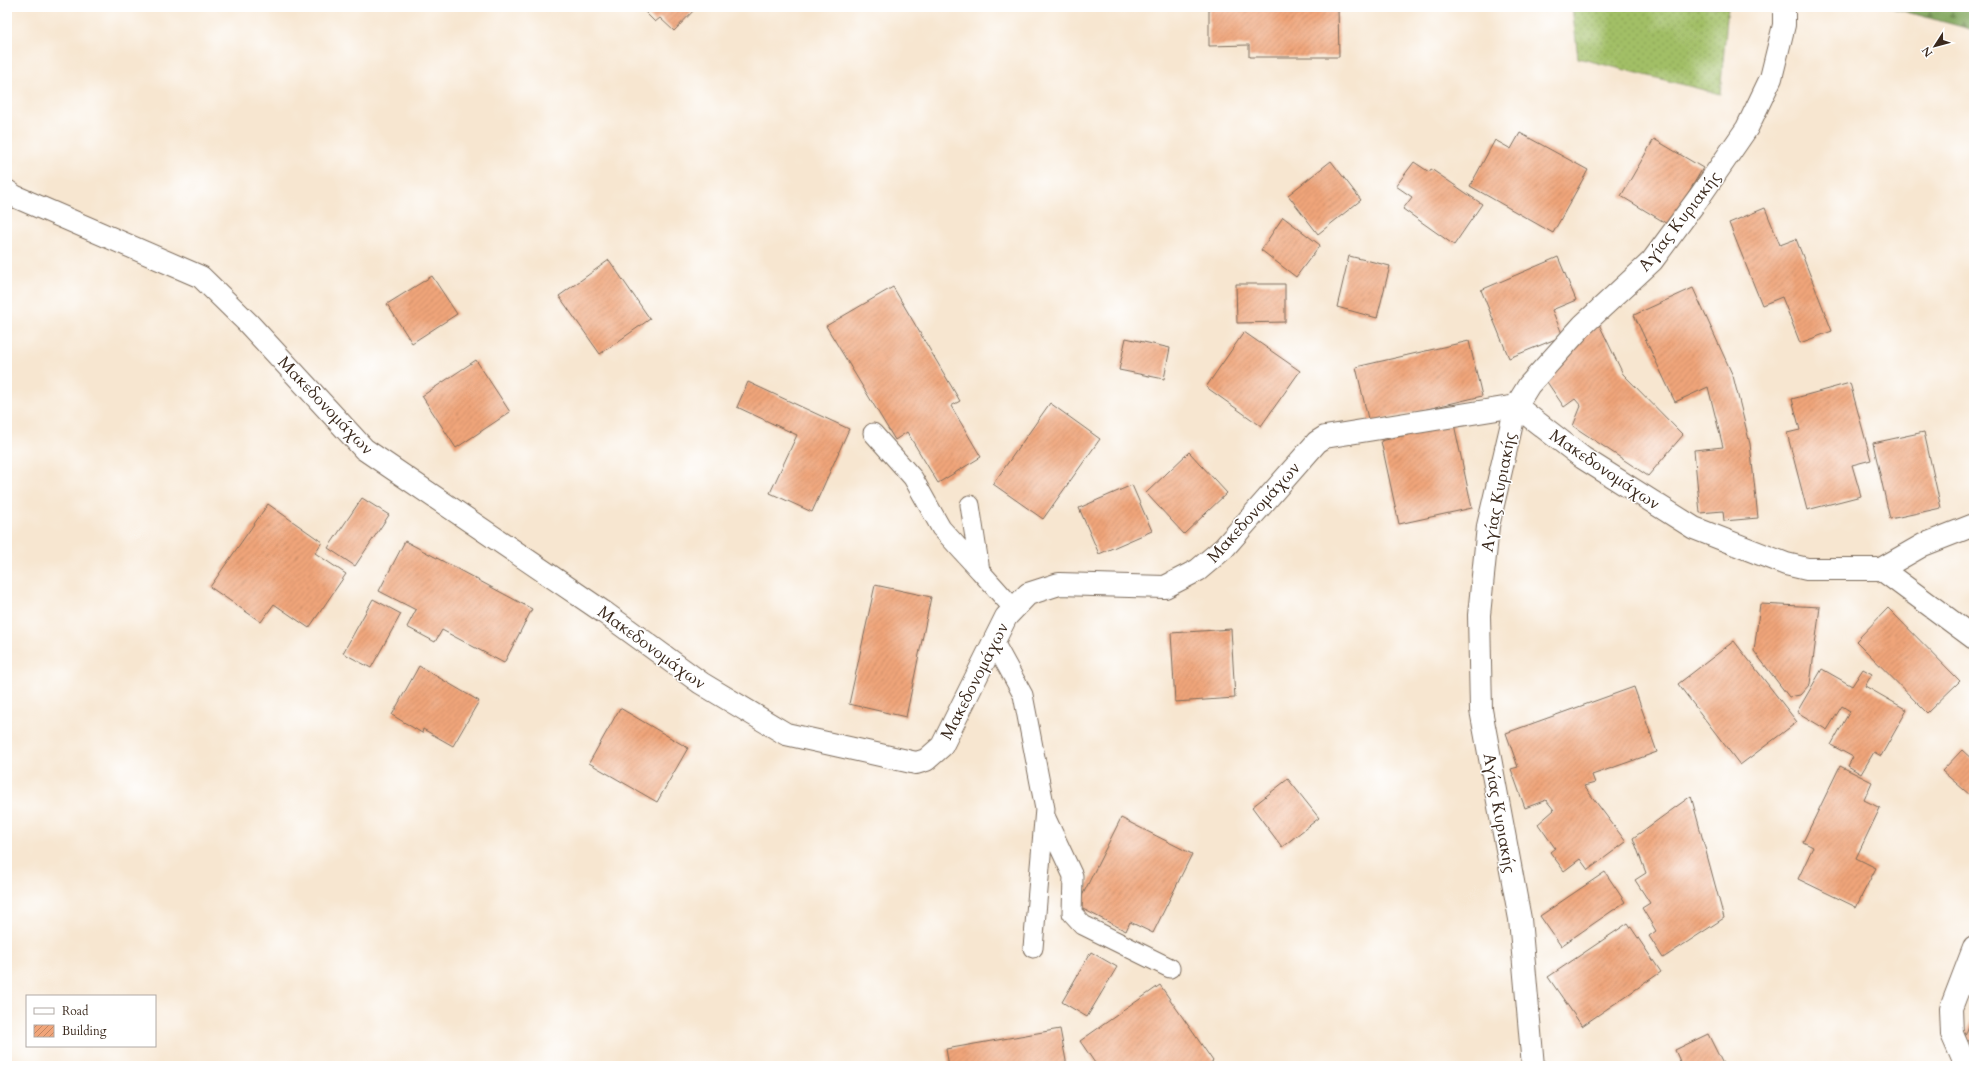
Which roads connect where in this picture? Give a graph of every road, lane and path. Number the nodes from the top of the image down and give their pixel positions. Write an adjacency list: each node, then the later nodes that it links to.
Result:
1 (1784, 7): 3 (street, Αγίας Κυριακής)
2 (7, 191): 11 (street, Μακεδονομάχων)
3 (1516, 406): 7 (street, Μακεδονομάχων); 9 (street, Μακεδονομάχων); 16 (street, Αγίας Κυριακής)
4 (873, 433): 8 (lane)
5 (970, 505): 8 (lane)
6 (1974, 525): 7 (street, Μακεδονομάχων)
7 (1881, 569): 10 (street)
8 (980, 571): 9 (lane)
9 (1014, 609): 11 (street, Μακεδονομάχων)
10 (1974, 638)
11 (994, 642): 12 (lane)
12 (1045, 815): 13 (lane); 15 (lane)
13 (1033, 948)
14 (1974, 948): 17 (street)
15 (1170, 968)
16 (1533, 1066)
17 (1965, 1066)

